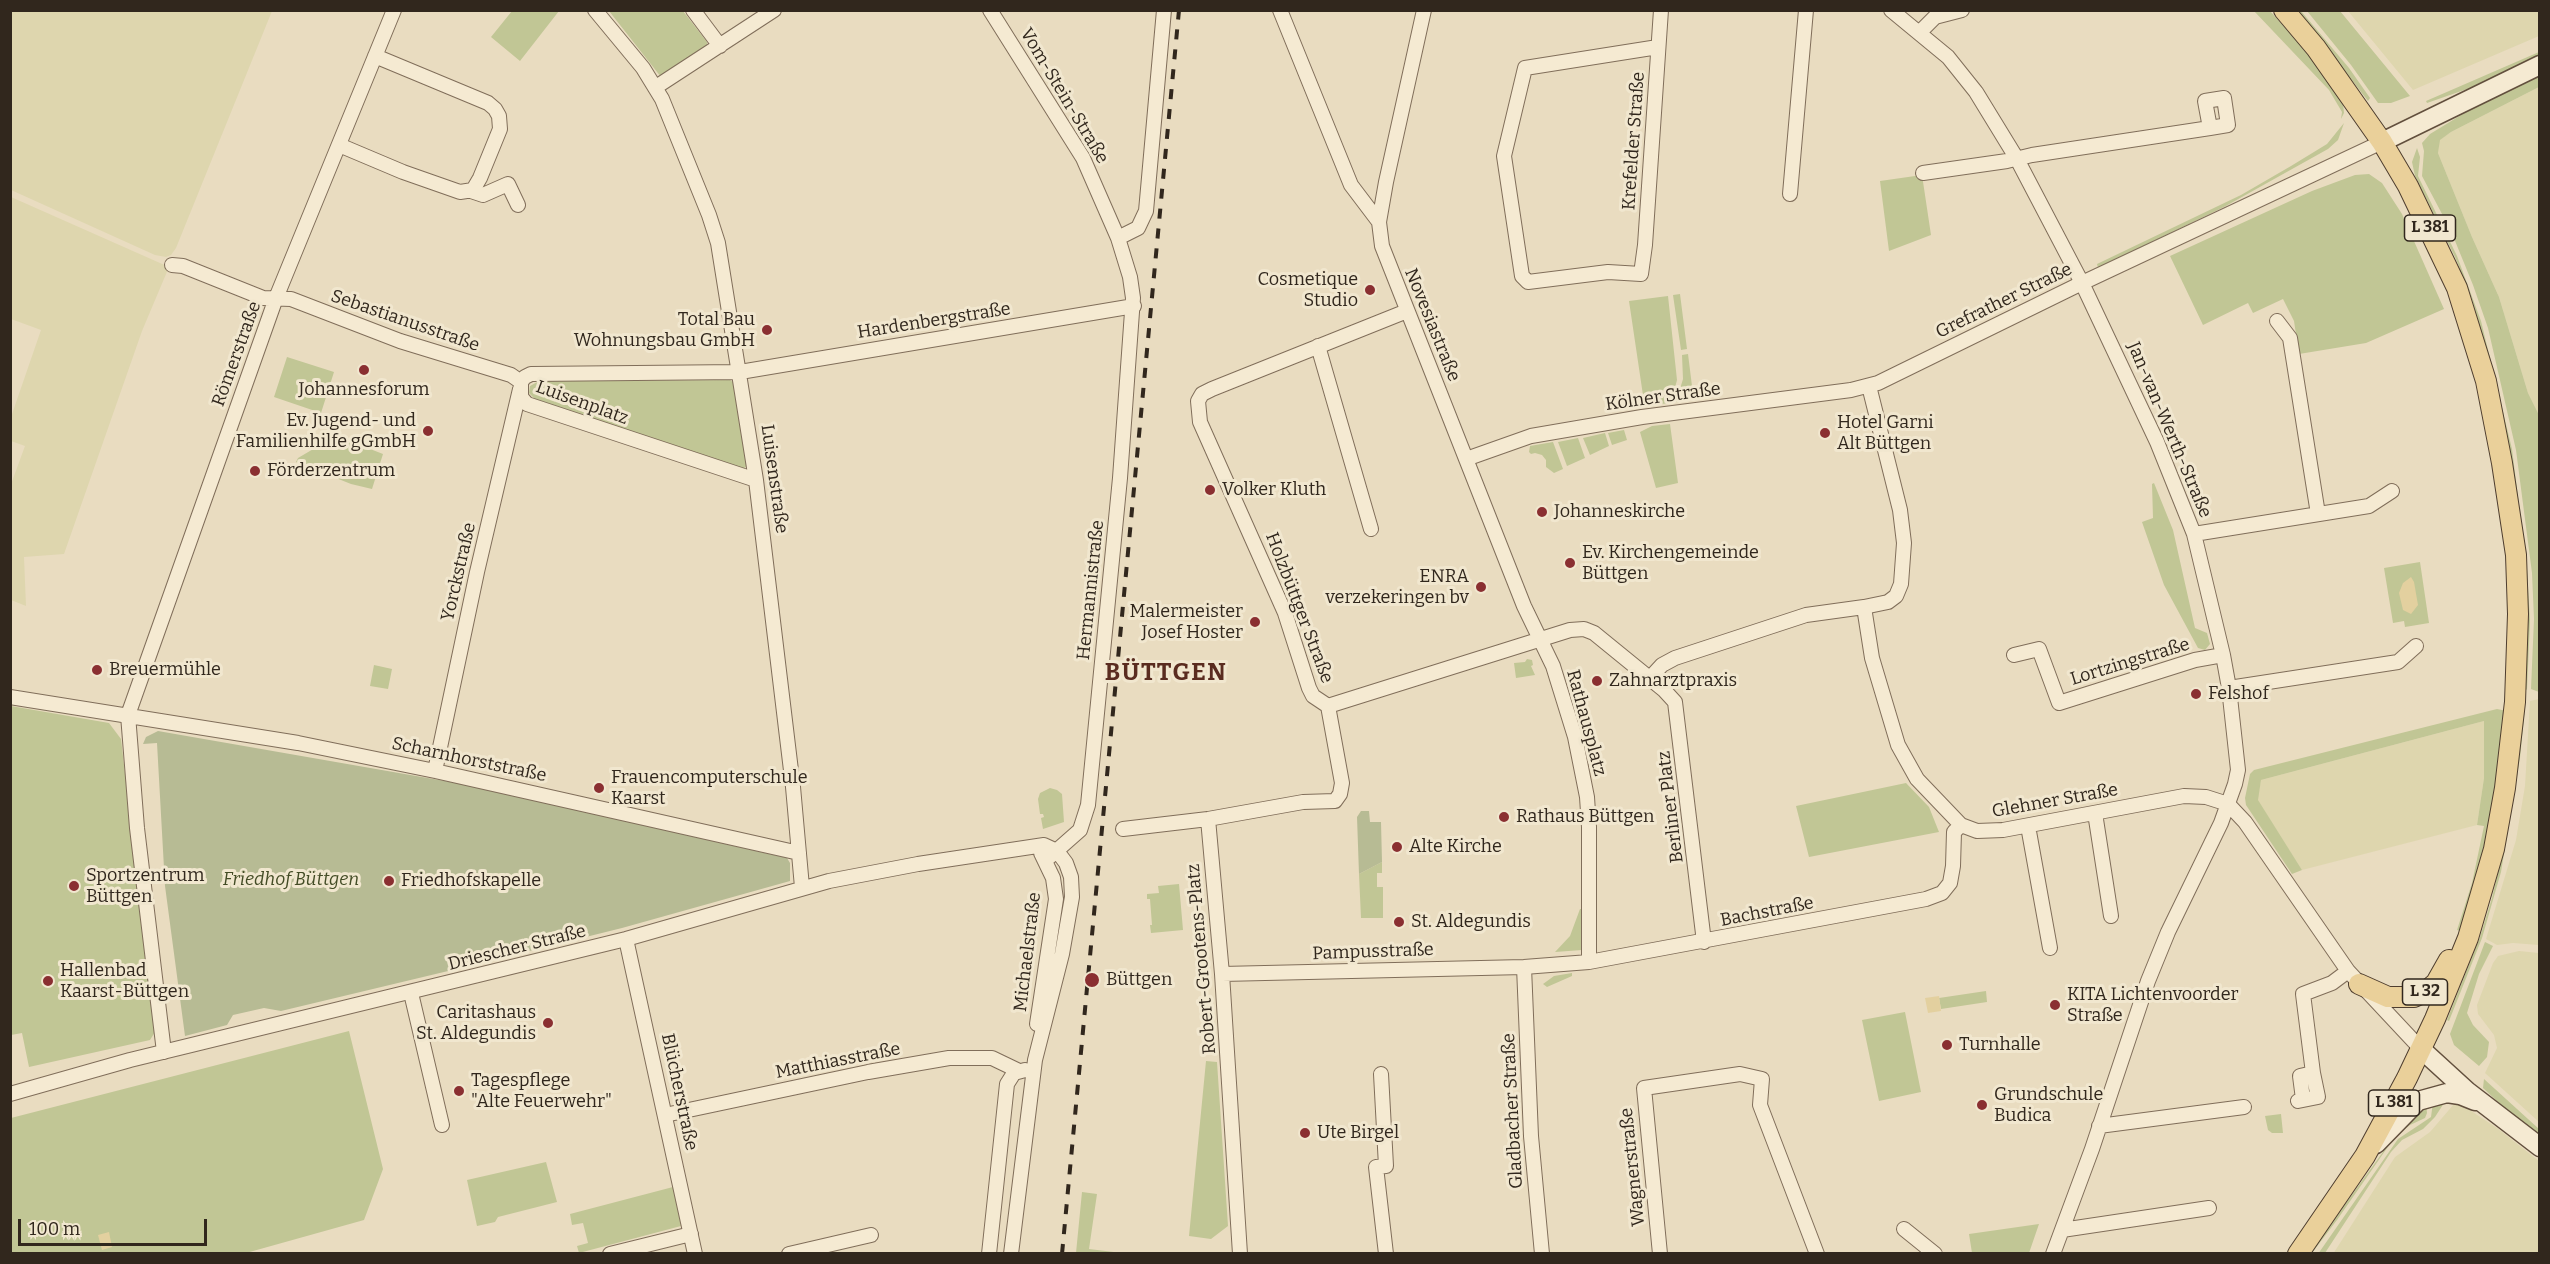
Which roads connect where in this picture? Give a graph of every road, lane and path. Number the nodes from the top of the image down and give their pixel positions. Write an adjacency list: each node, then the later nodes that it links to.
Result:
1 (394, 10): 17 (street, Römerstraße)
2 (595, 10): 19 (street, Luisenstraße)
3 (693, 10): 15 (street)
4 (774, 10): 15 (street)
5 (990, 10): 29 (street, Vom-Stein-Straße)
6 (1164, 10): 29 (street)
7 (1280, 10): 28 (street)
8 (1424, 10): 28 (street, Novesiastraße)
9 (1661, 10): 16 (street, Krefelder Straße)
10 (1806, 10): 26 (street)
11 (1891, 10): 14 (street, Jan-van-Werth-Straße)
12 (1962, 10): 14 (street)
13 (2284, 10): 21 (main road, L 381)
14 (1919, 33): 23 (street, Jan-van-Werth-Straße)
15 (720, 46): 19 (street)
16 (1658, 47): 16 (street, Krefelder Straße)
17 (375, 56): 22 (street, Römerstraße); 25 (street)
18 (2540, 65): 21 (main road)
19 (656, 87): 37 (street, Luisenstraße)
20 (2210, 128): 23 (street)
21 (2382, 142): 31 (street, Grefrather Straße); 69 (main road, L 381)
22 (339, 145): 25 (street); 32 (street, Römerstraße)
23 (2017, 159): 24 (street); 31 (street, Jan-van-Werth-Straße)
24 (1923, 173)
25 (471, 191): 27 (street)
26 (1790, 195)
27 (518, 205)
28 (1379, 222): 34 (street, Novesiastraße)
29 (1118, 238): 33 (street, Vom-Stein-Straße)
30 (172, 265): 32 (street, Sebastianusstraße)
31 (2082, 283): 39 (street, Grefrather Straße); 45 (street, Jan-van-Werth-Straße)
32 (276, 298): 38 (street, Sebastianusstraße); 55 (street, Römerstraße)
33 (1134, 306): 37 (street, Hardenbergstraße); 64 (street, Hermannistraße)
34 (1407, 311): 36 (street); 40 (street, Novesiastraße)
35 (2277, 321): 43 (street)
36 (1318, 346): 44 (street); 54 (street, Holzbüttger Straße)
37 (740, 372): 38 (street, Luisenplatz); 41 (street, Luisenstraße)
38 (521, 382): 41 (street, Luisenplatz); 56 (street, Yorckstraße)
39 (1869, 386): 40 (street, Kölner Straße); 46 (street)
40 (1466, 459): 47 (street, Novesiastraße)
41 (756, 480): 65 (street, Luisenstraße)
42 (2392, 491): 43 (street)
43 (2318, 514): 45 (street)
44 (1371, 529)
45 (2194, 534): 49 (street, Jan-van-Werth-Straße)
46 (1864, 607): 51 (street); 60 (street)
47 (1539, 640): 51 (street); 54 (street); 73 (street, Rathausplatz)
48 (2416, 646): 52 (street)
49 (2223, 655): 50 (street, Lortzingstraße); 52 (street, Jan-van-Werth-Straße)
50 (2014, 656)
51 (1650, 678): 71 (street, Berliner Platz)
52 (2229, 688): 57 (street, Jan-van-Werth-Straße)
53 (10, 697): 55 (street, Scharnhorststraße)
54 (1328, 706): 59 (street, Holzbüttger Straße)
55 (128, 715): 56 (street, Scharnhorststraße); 80 (street, Römerstraße)
56 (435, 771): 65 (street, Scharnhorststraße)
57 (2229, 804): 58 (street, Glehner Straße); 76 (street); 90 (street, Jan-van-Werth-Straße)
58 (2096, 813): 61 (street, Glehner Straße); 68 (street)
59 (1208, 819): 62 (street); 75 (street, Robert-Grootens-Platz)
60 (1960, 825): 61 (street, Glehner Straße); 71 (street, Bachstraße)
61 (2028, 825): 72 (street)
62 (1123, 829)
63 (1034, 845): 64 (street); 66 (street, Michaelstraße); 67 (street, Driescher Straße)
64 (1057, 851): 66 (street, Hermannistraße); 78 (street, Michaelstraße)
65 (799, 853): 67 (street, Luisenstraße)
66 (1046, 860): 78 (street, Michaelstraße)
67 (802, 887): 70 (street, Driescher Straße)
68 (2111, 916)
69 (2468, 938): 76 (main road, L 32); 79 (main road, L 381)
70 (626, 939): 77 (street, Driescher Straße); 88 (street, Blücherstraße)
71 (1704, 942): 73 (street, Bachstraße)
72 (2050, 948)
73 (1589, 962): 74 (street, Bachstraße)
74 (1524, 967): 75 (street, Pampusstraße); 105 (street, Gladbacher Straße)
75 (1222, 974): 103 (street, Robert-Grootens-Platz)
76 (2354, 978): 79 (street); 85 (street)
77 (411, 993): 80 (street, Driescher Straße); 89 (street)
78 (1037, 1047): 82 (street, Michaelstraße)
79 (2421, 1049): 87 (main road); 92 (main road, L 381)
80 (164, 1052): 84 (street, Driescher Straße)
81 (1017, 1070): 82 (street); 88 (street, Matthiasstraße); 101 (street)
82 (1033, 1071): 102 (street, Michaelstraße)
83 (1381, 1074): 104 (street)
84 (10, 1094)
85 (2301, 1100)
86 (2244, 1107): 90 (street)
87 (2487, 1107): 91 (main road); 92 (main road)
88 (665, 1115): 96 (street, Blücherstraße)
89 (442, 1125)
90 (2099, 1126): 95 (street, Jan-van-Werth-Straße)
91 (2540, 1147)
92 (2365, 1156): 110 (main road, L 381)
93 (2209, 1208): 95 (street)
94 (1904, 1229): 108 (street)
95 (2062, 1230): 109 (street, Jan-van-Werth-Straße)
96 (691, 1234): 98 (street); 99 (street, Blücherstraße)
97 (871, 1235): 100 (street)
98 (610, 1254)
99 (695, 1254)
100 (789, 1254)
101 (989, 1254)
102 (1011, 1254)
103 (1240, 1254)
104 (1386, 1254)
105 (1542, 1254)
106 (1660, 1254): 107 (street, Wagnerstraße)
107 (1817, 1254)
108 (1935, 1254)
109 (2053, 1254)
110 (2298, 1254)

